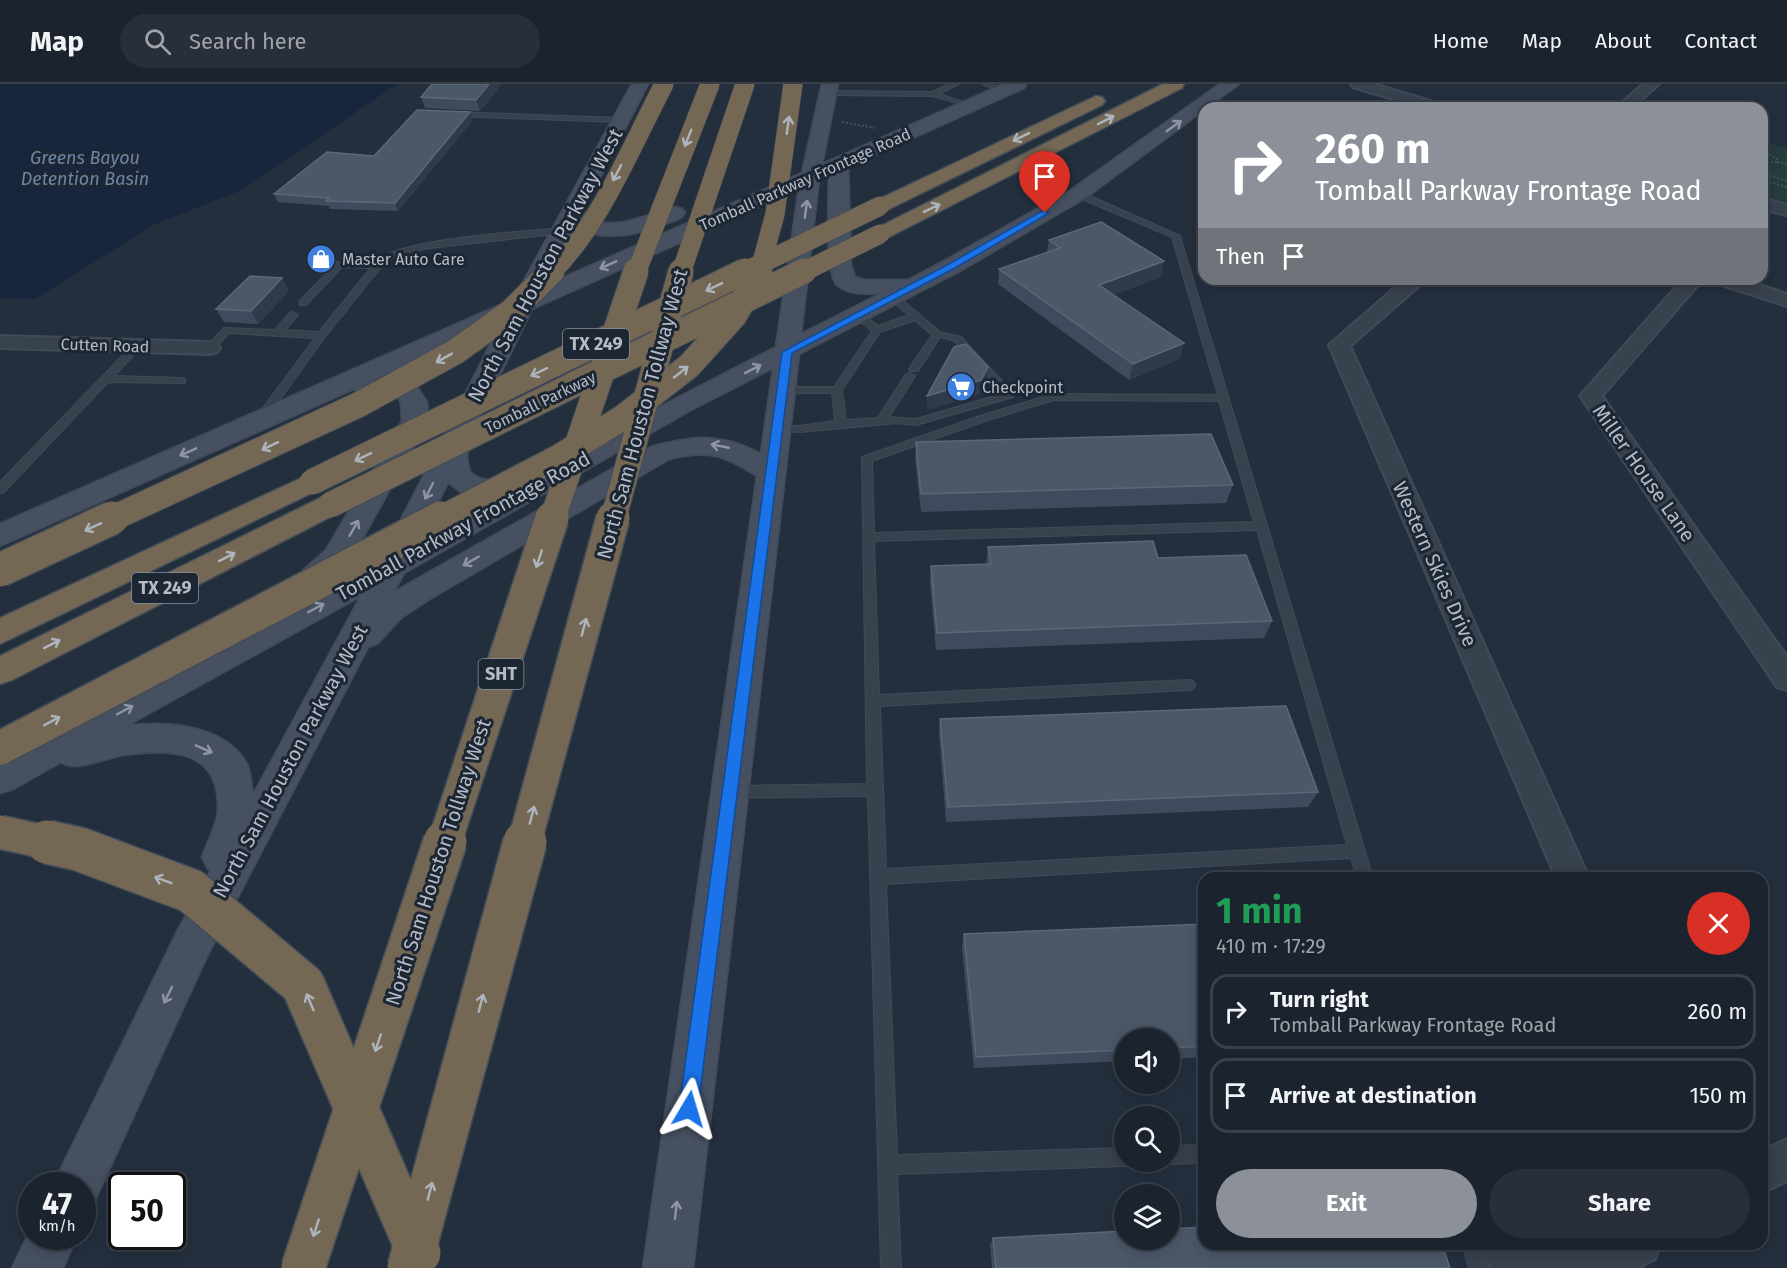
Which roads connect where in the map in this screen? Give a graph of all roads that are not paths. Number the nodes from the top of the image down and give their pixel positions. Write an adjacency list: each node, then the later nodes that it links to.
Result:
1 (640, 84): 25 (main road, North Sam Houston Parkway West)
2 (664, 84): 79 (highway, one-way to 79, bridge)
3 (710, 84): 107 (highway, North Sam Houston Tollway West / SHT, one-way to 107, bridge)
4 (745, 84): 108 (highway, North Sam Houston Tollway West, one-way to 4, bridge)
5 (793, 84): 87 (highway, one-way to 5, bridge)
6 (868, 84): 16 (lane)
7 (956, 84): 17 (lane)
8 (985, 84): 13 (lane)
9 (1176, 84): 74 (highway, Tomball Parkway / TX 249, one-way to 9, bridge)
10 (1231, 84): 18 (main road, Tomball Parkway Frontage Road, one-way to 10)
11 (1358, 84): 19 (street)
12 (1652, 84): 20 (street)
13 (1011, 87): 21 (main road, Tomball Parkway Frontage Road)
14 (829, 88): 16 (lane); 24 (main road)
15 (1112, 93): 74 (highway, Tomball Parkway / TX 249, one-way to 74, bridge)
16 (867, 94): 17 (lane)
17 (933, 94): 21 (lane)
18 (1206, 102)
19 (1419, 102)
20 (1630, 102)
21 (970, 106): 27 (main road, Tomball Parkway Frontage Road)
22 (1198, 108): 34 (main road, Tomball Parkway Frontage Road, one-way to 22)
23 (447, 114): 25 (lane)
24 (822, 117): 26 (main road); 29 (main road)
25 (621, 120): 36 (main road, North Sam Houston Parkway West)
26 (840, 126)
27 (903, 136): 28 (main road); 30 (main road, Tomball Parkway Frontage Road)
28 (857, 138)
29 (817, 142): 31 (main road); 32 (main road)
30 (838, 164): 31 (main road, Tomball Parkway Frontage Road); 42 (main road)
31 (810, 178): 38 (main road, Tomball Parkway Frontage Road); 40 (main road, one-way to 31)
32 (752, 181)
33 (732, 189): 36 (main road)
34 (1078, 194): 42 (main road, Tomball Parkway Frontage Road); 65 (lane)
35 (1768, 205): 37 (street)
36 (573, 210): 39 (main road, North Sam Houston Parkway West)
37 (1787, 210)
38 (719, 216): 40 (main road); 48 (main road, Tomball Parkway Frontage Road, one-way to 48)
39 (562, 231): 41 (lane); 48 (main road, North Sam Houston Parkway West)
40 (802, 240): 60 (main road)
41 (378, 266): 49 (lane); 56 (lane)
42 (914, 285): 46 (main road, Tomball Parkway Frontage Road)
43 (1411, 285): 93 (street, Western Skies Drive)
44 (1688, 285): 84 (street, Miller House Lane)
45 (1741, 285): 47 (street)
46 (893, 297): 51 (main road, Tomball Parkway Frontage Road); 52 (lane)
47 (1787, 300)
48 (525, 302): 66 (main road, Tomball Parkway Frontage Road); 70 (main road, North Sam Houston Parkway West)
49 (303, 303)
50 (293, 315): 54 (lane)
51 (858, 315): 53 (lane); 60 (main road, Tomball Parkway Frontage Road)
52 (916, 316): 53 (lane); 55 (lane)
53 (877, 330): 64 (lane)
54 (278, 332): 56 (lane); 59 (lane)
55 (937, 334): 67 (lane); 67 (lane)
56 (322, 335): 66 (lane)
57 (0, 342): 58 (street, Cutten Road)
58 (138, 345): 59 (street, Cutten Road); 61 (lane)
59 (210, 348)
60 (787, 352): 63 (main road); 72 (main road, Tomball Parkway Frontage Road, one-way to 60)
61 (106, 379): 62 (lane); 73 (lane)
62 (181, 381)
63 (782, 390): 64 (lane); 69 (main road)
64 (837, 390): 68 (lane)
65 (1225, 398): 75 (lane); 77 (lane)
66 (260, 419): 76 (main road, Tomball Parkway Frontage Road, one-way to 76); 83 (main road, one-way to 66)
67 (881, 422): 68 (lane)
68 (841, 424): 69 (lane)
69 (777, 428): 71 (main road)
70 (455, 438): 72 (main road); 78 (main road, North Sam Houston Parkway West, one-way to 78)
71 (771, 472): 81 (main road, one-way to 81); 89 (main road)
72 (554, 476): 78 (main road, Tomball Parkway Frontage Road)
73 (0, 489)
74 (321, 494): 80 (highway, Tomball Parkway / TX 249); 82 (highway, Tomball Parkway / TX 249, one-way to 74)
75 (1263, 526): 77 (lane); 91 (lane)
76 (0, 536)
77 (869, 537): 86 (lane)
78 (390, 567): 81 (main road, North Sam Houston Parkway West); 83 (main road, Tomball Parkway Frontage Road, one-way to 78)
79 (0, 570)
80 (0, 632)
81 (347, 656): 95 (main road, North Sam Houston Parkway West)
82 (0, 670)
83 (187, 677): 87 (main road, Tomball Parkway Frontage Road, one-way to 83)
84 (1787, 678)
85 (1188, 685): 86 (lane)
86 (873, 701): 88 (lane)
87 (8, 763): 95 (main road, one-way to 95)
88 (875, 790): 89 (lane); 94 (lane)
89 (730, 792): 110 (main road, one-way to 89)
90 (0, 832): 109 (highway, one-way to 90, bridge)
91 (1358, 851): 92 (lane); 94 (lane)
92 (1363, 872)
93 (1570, 872)
94 (878, 877): 100 (lane)
95 (193, 942): 102 (main road, North Sam Houston Parkway West, one-way to 102)
96 (1198, 1154): 97 (lane)
97 (1180, 1155)
98 (1114, 1156): 100 (lane)
99 (1787, 1159): 101 (street)
100 (887, 1165): 111 (lane)
101 (1768, 1170)
102 (83, 1172)
103 (46, 1250): 106 (main road)
104 (1629, 1250): 105 (street)
105 (1486, 1255)
106 (37, 1268)
107 (303, 1268)
108 (409, 1268)
109 (425, 1268)
110 (668, 1268)
111 (891, 1268)

